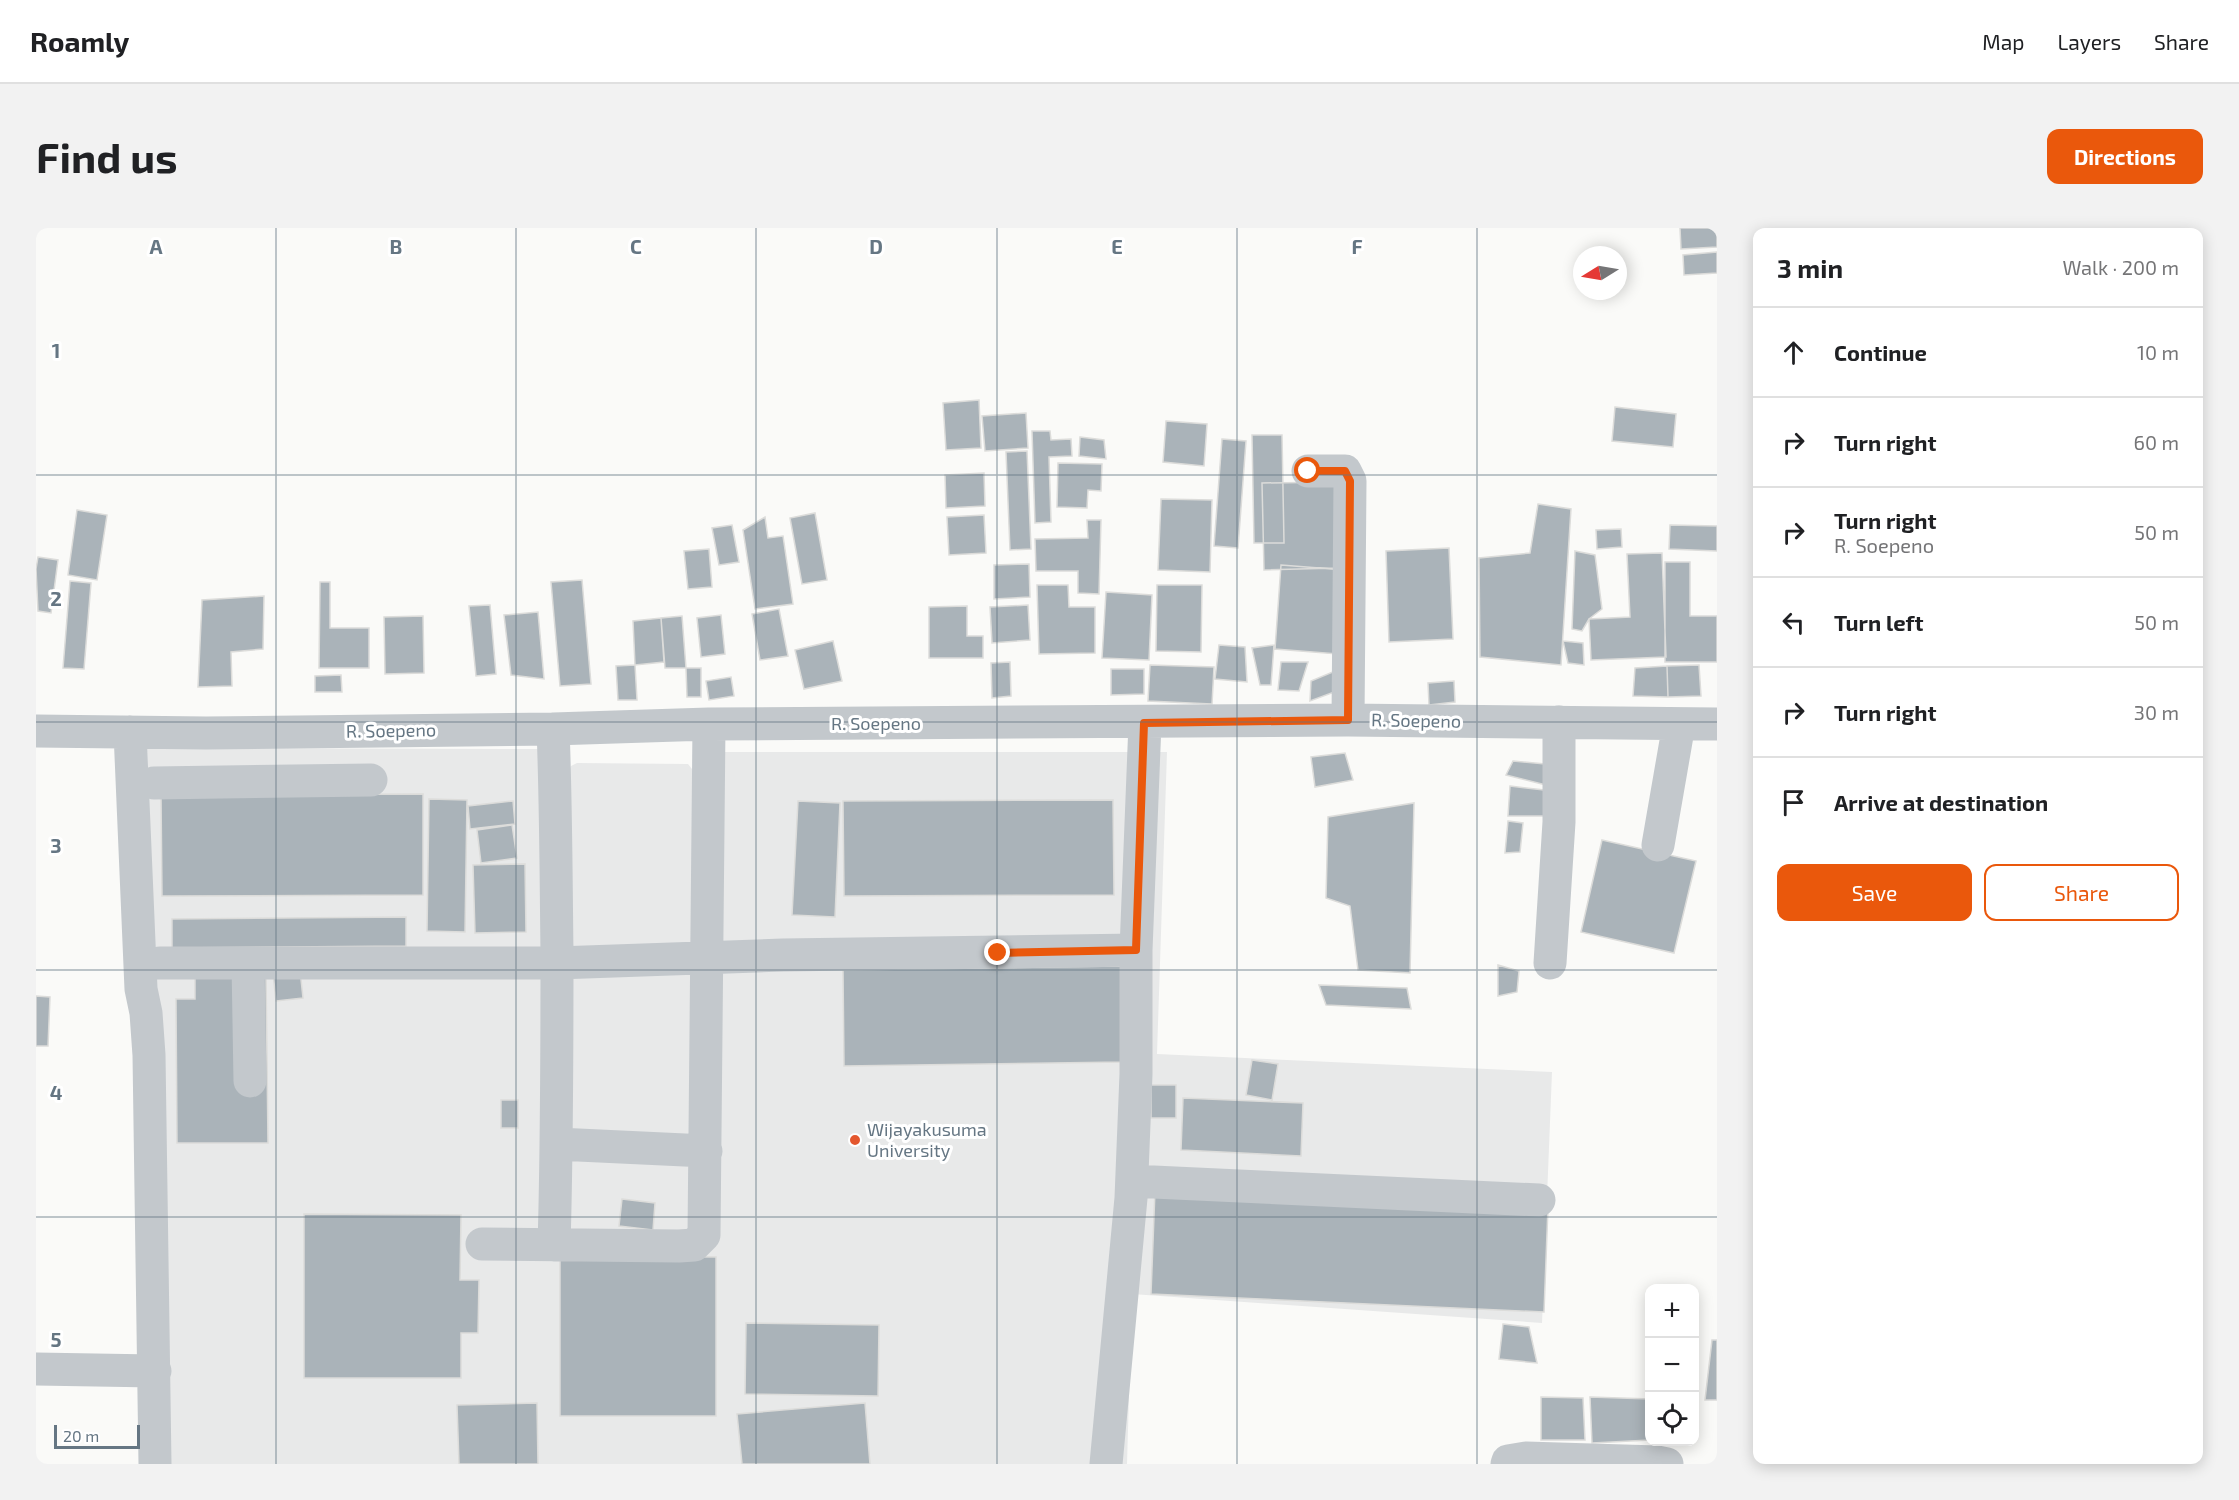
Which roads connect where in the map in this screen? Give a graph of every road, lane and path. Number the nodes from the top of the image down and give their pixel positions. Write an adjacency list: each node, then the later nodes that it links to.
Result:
1 (1308, 471): 2 (street)
2 (1348, 720): 3 (street, R. Soepeno); 4 (street, R. Soepeno)
3 (1559, 722): 6 (street, R. Soepeno); 19 (street)
4 (1144, 723): 5 (street, R. Soepeno); 14 (street)
5 (709, 724): 8 (street, R. Soepeno); 15 (street)
6 (1679, 724): 7 (street, R. Soepeno); 13 (street)
7 (1717, 724)
8 (553, 729): 10 (street, R. Soepeno); 18 (street)
9 (36, 731): 10 (street, R. Soepeno)
10 (142, 731): 12 (street); 28 (street)
11 (371, 780): 12 (street)
12 (154, 783): 16 (street)
13 (1658, 845)
14 (1136, 950): 15 (street); 23 (street)
15 (706, 958): 18 (street); 22 (street)
16 (160, 963): 17 (street); 30 (street)
17 (248, 963): 18 (street); 20 (street)
18 (556, 963): 21 (street)
19 (1550, 963)
20 (250, 1081)
21 (557, 1144): 22 (street); 26 (street)
22 (706, 1151): 26 (street)
23 (1132, 1181): 24 (street); 31 (street)
24 (1539, 1200)
25 (482, 1244): 26 (street)
26 (554, 1245)
27 (36, 1369): 28 (street)
28 (155, 1371): 29 (street)
29 (155, 1464)
30 (168, 1464)
31 (1106, 1464)
32 (1507, 1464): 33 (street)
33 (1667, 1464)

